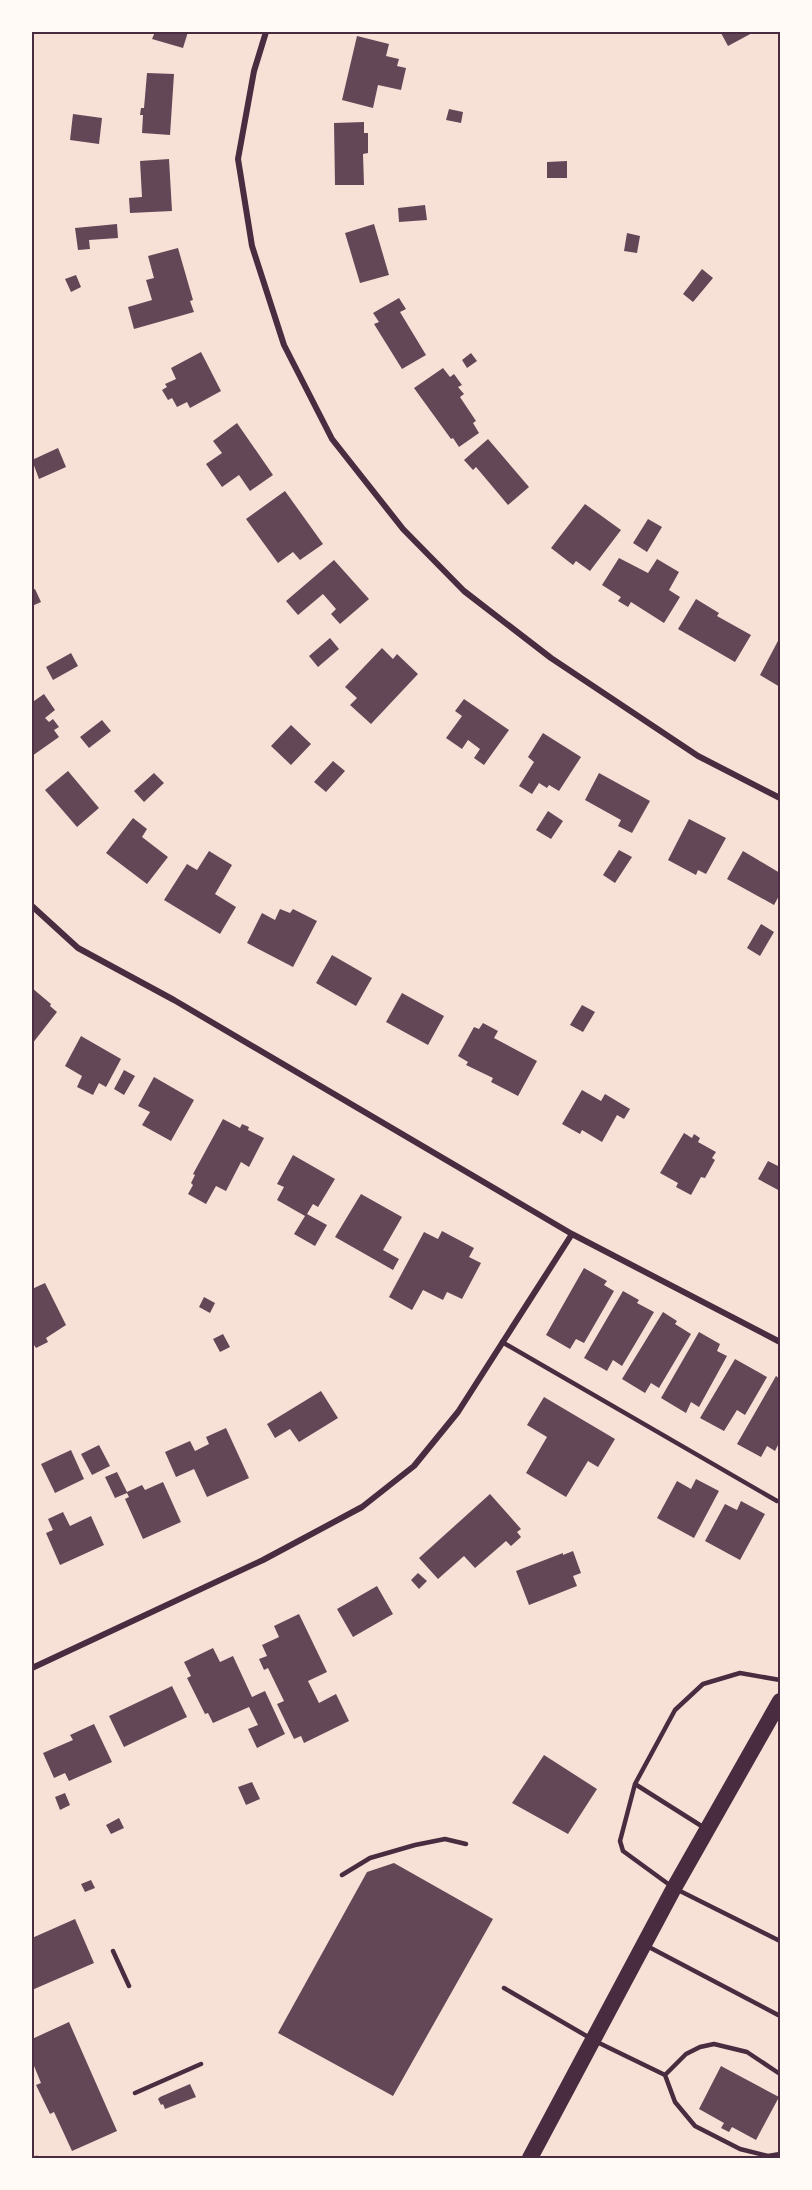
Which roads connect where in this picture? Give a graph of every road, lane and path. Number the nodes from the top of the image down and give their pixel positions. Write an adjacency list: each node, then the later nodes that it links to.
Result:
1 (266, 32): 2 (street)
2 (780, 798)
3 (32, 906): 4 (street)
4 (572, 1234): 5 (street); 6 (street)
5 (502, 1342): 7 (lane); 8 (street)
6 (780, 1342)
7 (777, 1501)
8 (32, 1668)
9 (780, 1680): 11 (lane)
10 (780, 1701): 12 (highway)
11 (635, 1784): 12 (lane); 15 (lane)
12 (707, 1830): 15 (highway)
13 (466, 1844): 14 (lane)
14 (342, 1875)
15 (674, 1888): 16 (lane); 17 (highway)
16 (780, 1941)
17 (645, 1945): 21 (lane); 22 (highway)
18 (113, 1951): 19 (lane)
19 (129, 1986)
20 (504, 1988): 22 (lane)
21 (780, 2016)
22 (594, 2040): 25 (lane); 28 (highway)
23 (201, 2064): 26 (lane)
24 (780, 2074): 25 (lane)
25 (664, 2075): 27 (lane)
26 (135, 2093)
27 (780, 2154)
28 (530, 2158)

